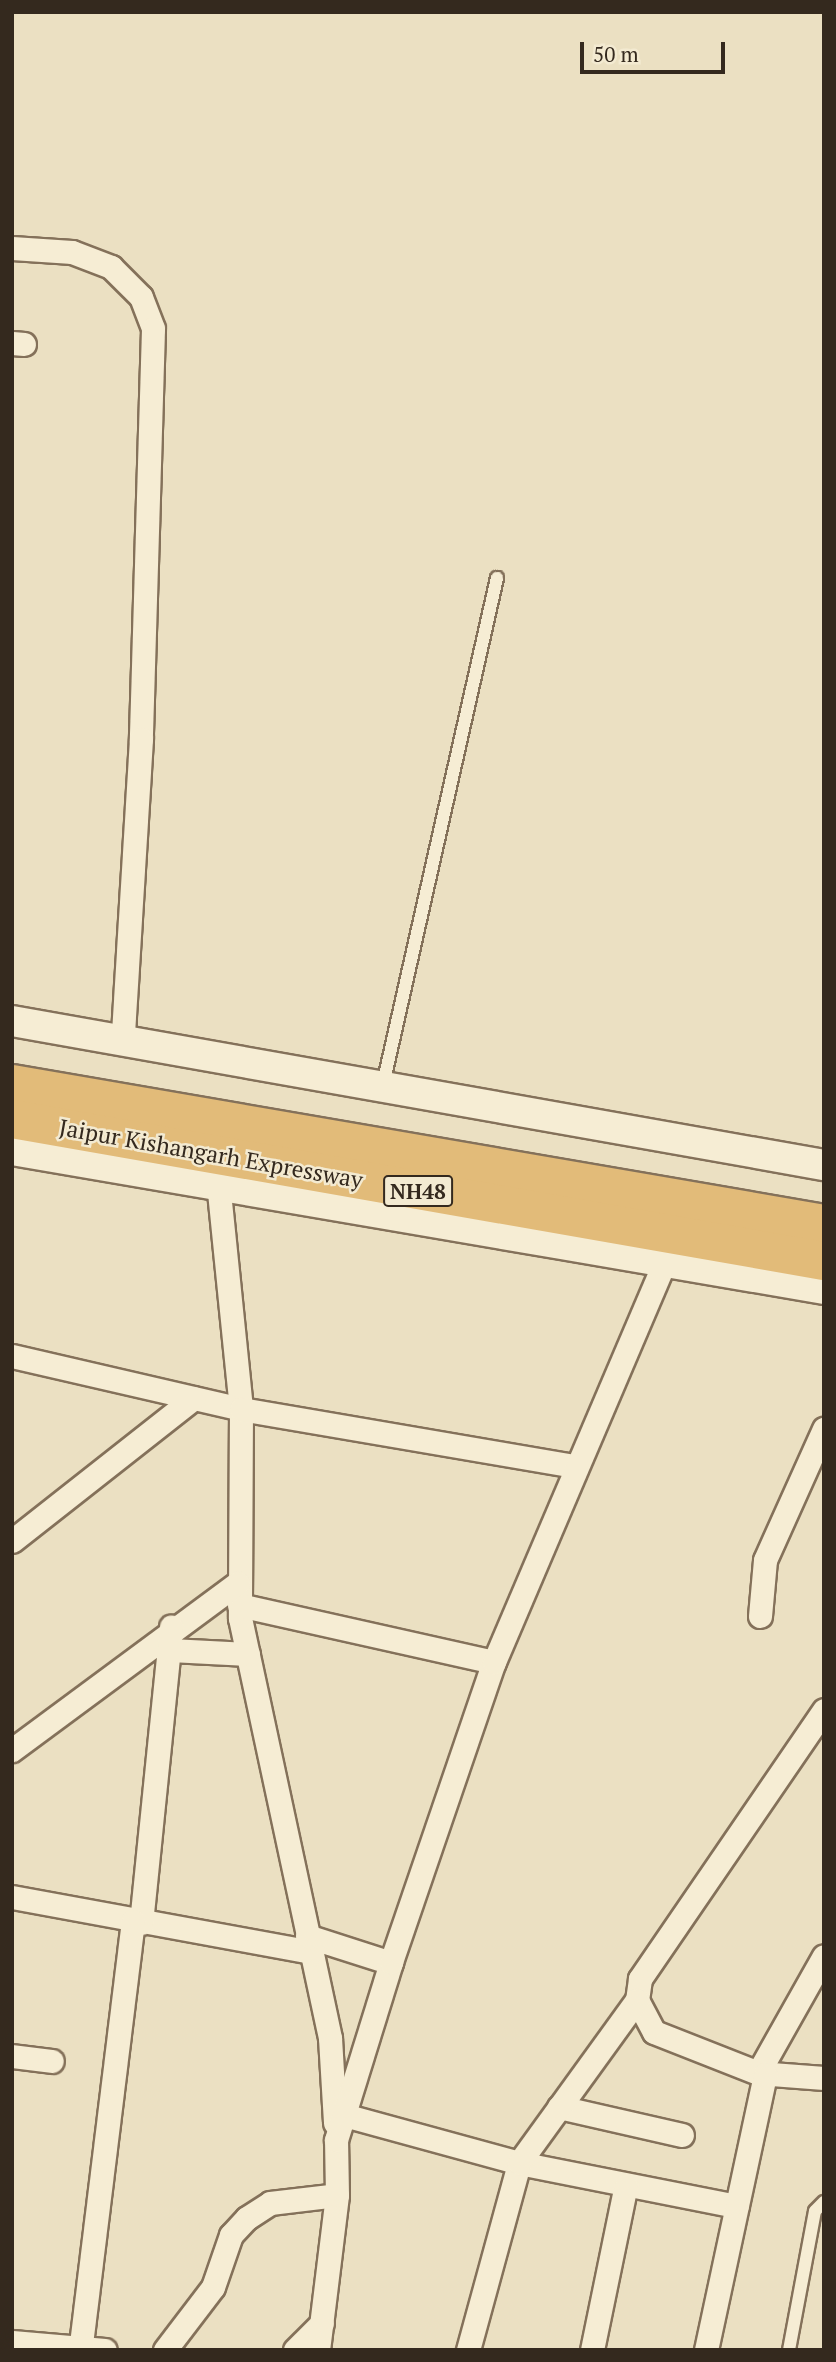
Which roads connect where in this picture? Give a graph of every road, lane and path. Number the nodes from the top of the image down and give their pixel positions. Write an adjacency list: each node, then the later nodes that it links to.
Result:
1 (12, 248): 4 (street)
2 (496, 578): 6 (lane)
3 (12, 1021): 4 (street)
4 (123, 1037): 6 (street)
5 (12, 1084): 11 (highway, Jaipur Kishangarh Expressway / NH48)
6 (382, 1089): 9 (street)
7 (12, 1119): 12 (highway, Jaipur Kishangarh Expressway / NH48)
8 (12, 1150): 10 (street)
9 (824, 1165)
10 (218, 1182): 13 (street); 17 (street)
11 (824, 1224)
12 (824, 1261)
13 (665, 1262): 14 (street); 19 (street)
14 (824, 1289)
15 (12, 1356): 16 (street)
16 (194, 1398): 17 (street); 20 (street)
17 (241, 1409): 19 (street); 21 (street)
18 (824, 1429): 22 (street)
19 (576, 1466): 26 (street)
20 (12, 1541)
21 (239, 1594): 23 (street); 25 (street); 26 (street)
22 (760, 1616)
23 (171, 1627): 24 (street); 28 (street)
24 (170, 1650): 25 (street); 30 (street)
25 (248, 1654): 31 (street)
26 (494, 1662): 33 (street)
27 (824, 1710): 34 (street)
28 (12, 1750)
29 (12, 1897): 30 (street)
30 (136, 1922): 31 (street); 50 (street)
31 (309, 1944): 33 (street); 42 (street)
32 (824, 1956): 37 (street)
33 (391, 1963): 40 (street)
34 (637, 2000): 37 (street); 39 (street)
35 (12, 2056): 36 (street)
36 (52, 2061)
37 (761, 2073): 38 (street); 47 (street)
38 (824, 2078)
39 (559, 2107): 41 (street); 43 (street)
40 (344, 2115): 42 (street); 43 (street)
41 (682, 2135)
42 (336, 2140): 45 (street)
43 (519, 2164): 44 (street); 55 (street)
44 (626, 2185): 47 (street); 56 (street)
45 (337, 2195): 48 (street); 52 (street)
46 (824, 2202): 58 (lane)
47 (737, 2206): 57 (street)
48 (322, 2323): 53 (street); 54 (street)
49 (12, 2342): 50 (street)
50 (81, 2344): 51 (street)
51 (105, 2350)
52 (165, 2350)
53 (295, 2350)
54 (318, 2350)
55 (468, 2350)
56 (592, 2350)
57 (706, 2350)
58 (789, 2350)

